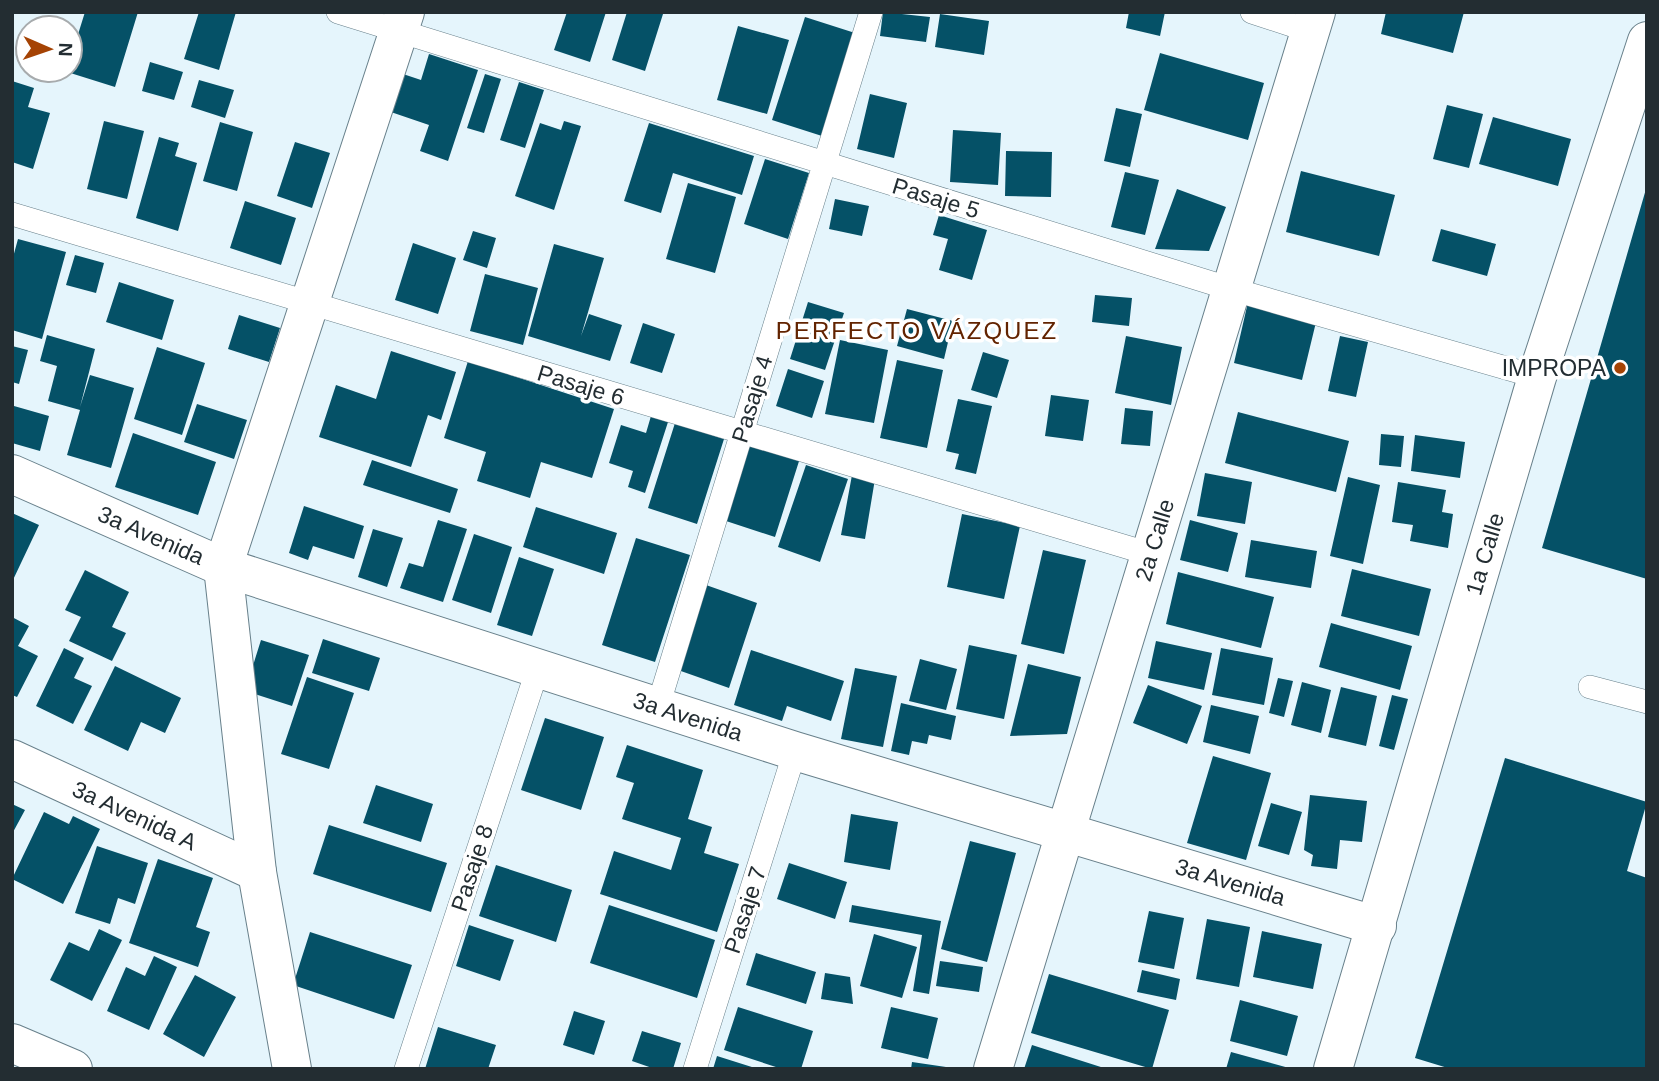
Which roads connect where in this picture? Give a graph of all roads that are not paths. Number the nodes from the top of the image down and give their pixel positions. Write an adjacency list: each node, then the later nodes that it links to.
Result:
1 (338, 12): 4 (lane, Pasaje 5)
2 (871, 12): 7 (lane, Pasaje 4)
3 (1252, 12): 5 (lane)
4 (402, 21): 7 (lane, Pasaje 5); 10 (street)
5 (1313, 22): 9 (street, 2a Calle)
6 (1647, 41): 11 (street, 1a Calle)
7 (825, 164): 9 (lane, Pasaje 5); 12 (lane, Pasaje 4)
8 (12, 214): 10 (lane, Pasaje 6)
9 (1231, 289): 11 (lane, Pasaje 5); 14 (street, 2a Calle)
10 (309, 303): 12 (lane, Pasaje 6); 15 (street)
11 (1537, 377): 24 (street, 1a Calle)
12 (742, 433): 14 (lane, Pasaje 6); 19 (lane, Pasaje 4)
13 (12, 474): 15 (street, 3a Avenida)
14 (1150, 554): 22 (street, 2a Calle)
15 (223, 567): 16 (street, 3a Avenida); 23 (street)
16 (538, 668): 19 (street, 3a Avenida); 28 (lane, Pasaje 8)
17 (1590, 687): 18 (lane)
18 (1647, 702)
19 (658, 706): 20 (street, 3a Avenida)
20 (795, 751): 22 (street, 3a Avenida); 29 (lane, Pasaje 7)
21 (12, 759): 23 (street, 3a Avenida A)
22 (1065, 831): 24 (street, 3a Avenida); 30 (street, 2a Calle)
23 (257, 872): 27 (street)
24 (1377, 926): 31 (street, 1a Calle)
25 (12, 1043): 26 (street)
26 (73, 1069)
27 (292, 1069)
28 (406, 1069)
29 (695, 1069)
30 (993, 1069)
31 (1333, 1069)

